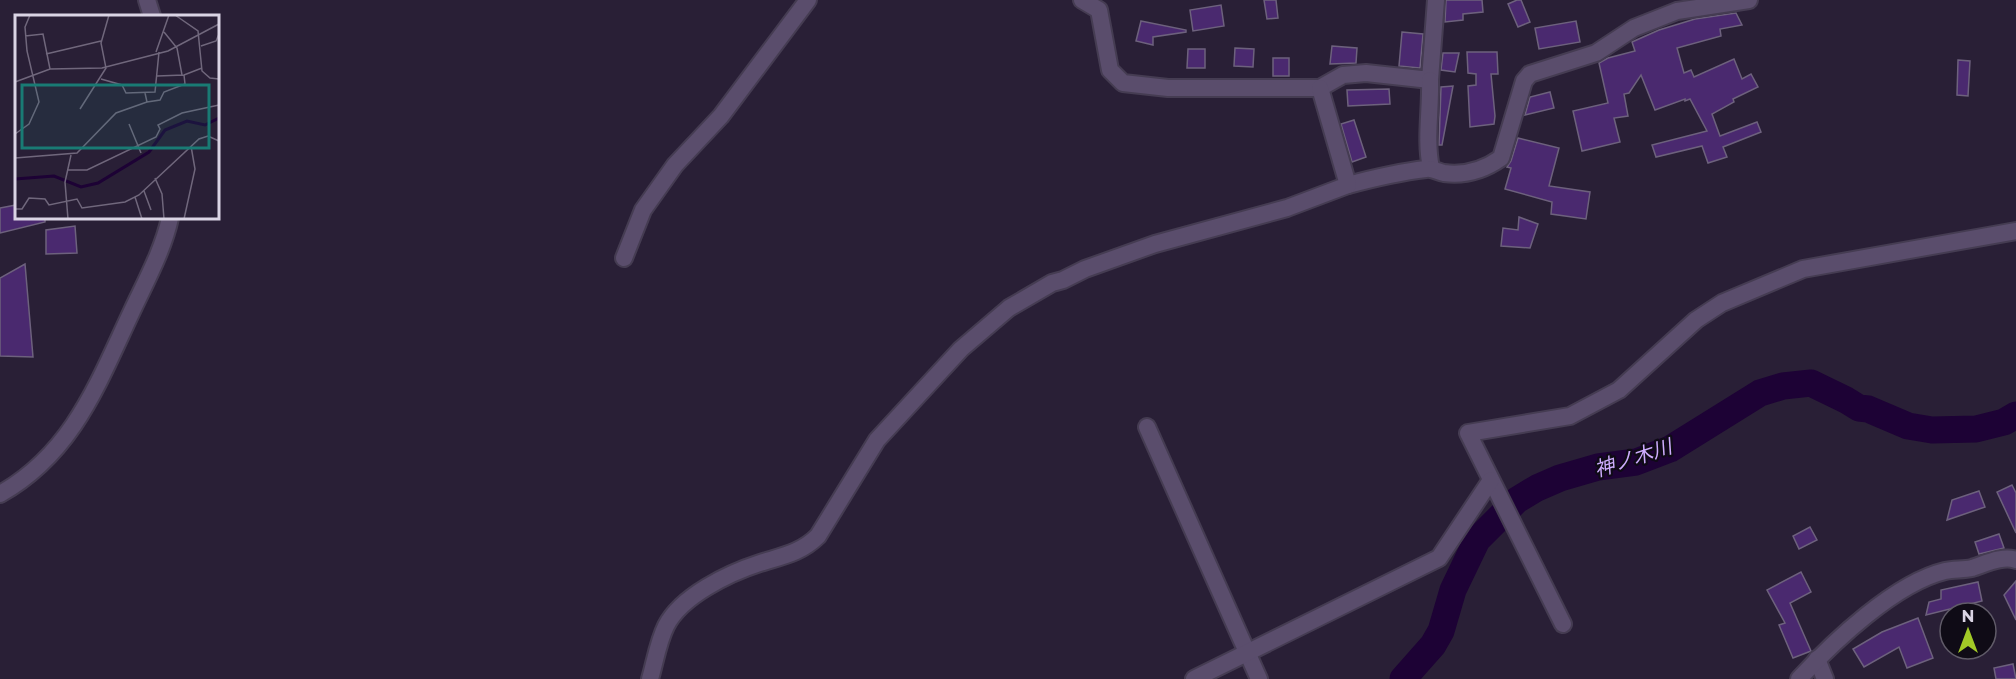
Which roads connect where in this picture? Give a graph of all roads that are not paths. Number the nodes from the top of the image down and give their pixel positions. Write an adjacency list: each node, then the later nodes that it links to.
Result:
1 (147, 0): 6 (street)
2 (808, 0): 13 (street)
3 (1082, 0): 8 (street)
4 (1436, 0): 7 (street)
5 (1749, 0): 9 (street)
6 (152, 15)
7 (1430, 80): 8 (street); 9 (street)
8 (1320, 87): 10 (street)
9 (1431, 168): 10 (street)
10 (1348, 185): 21 (street)
11 (171, 219): 16 (street)
12 (2016, 231): 15 (street)
13 (624, 258)
14 (1147, 427): 19 (street)
15 (1491, 480): 18 (street); 19 (street)
16 (0, 494)
17 (2016, 561): 20 (street)
18 (1563, 624)
19 (1247, 653): 22 (street); 23 (street)
20 (1817, 659): 24 (street); 25 (street)
21 (650, 679)
22 (1194, 679)
23 (1259, 679)
24 (1799, 679)
25 (1825, 679)

